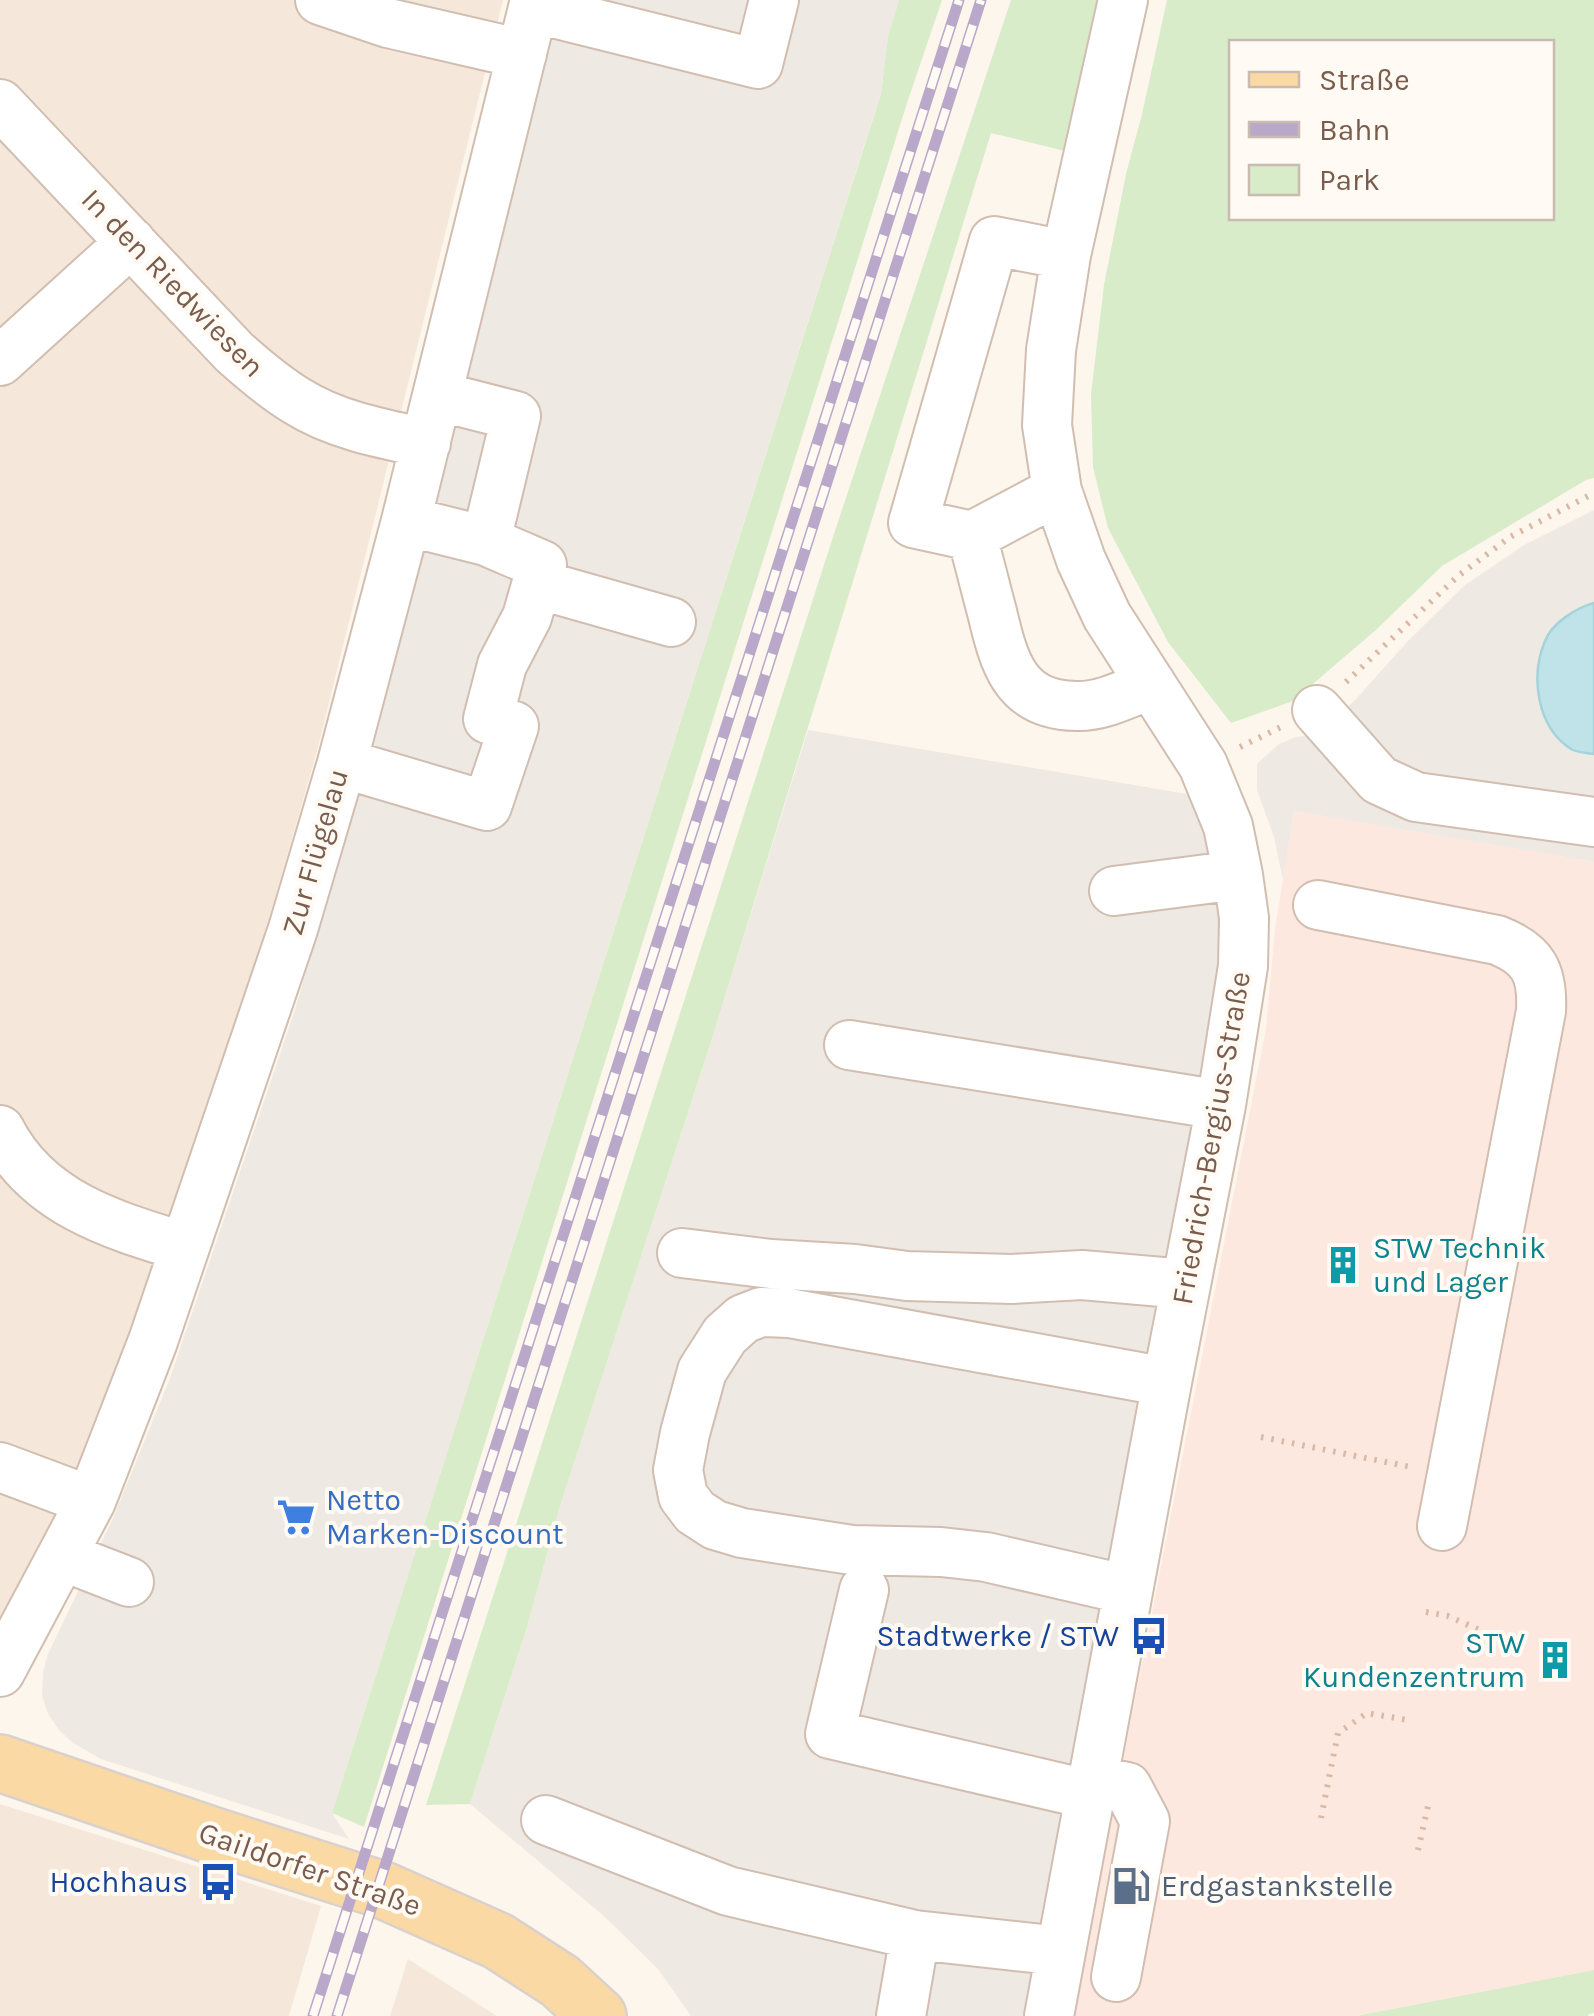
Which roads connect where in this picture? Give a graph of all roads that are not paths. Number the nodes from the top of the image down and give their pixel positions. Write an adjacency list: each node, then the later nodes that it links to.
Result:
1 (320, 0): 5 (street)
2 (774, 0): 4 (street)
3 (1123, 0): 8 (street, Friedrich-Bergius-Straße)
4 (534, 4): 5 (street, Zur Flügelau)
5 (522, 54): 10 (street, Zur Flügelau)
6 (0, 104): 7 (street, In den Riedwiesen)
7 (131, 242): 9 (street); 11 (street, In den Riedwiesen)
8 (1066, 255): 12 (street, Friedrich-Bergius-Straße); 14 (street)
9 (0, 361)
10 (438, 396): 11 (street, Zur Flügelau); 15 (street)
11 (426, 443): 13 (street, Zur Flügelau)
12 (1058, 491): 14 (street); 18 (street, Friedrich-Bergius-Straße)
13 (406, 521): 15 (street); 20 (street, Zur Flügelau)
14 (972, 536): 18 (street)
15 (486, 542): 16 (street)
16 (537, 584): 17 (street); 20 (street)
17 (671, 622)
18 (1151, 684): 22 (street, Friedrich-Bergius-Straße)
19 (1316, 710): 21 (street)
20 (342, 763): 28 (street, Zur Flügelau)
21 (1594, 822)
22 (1238, 875): 23 (street); 26 (street, Friedrich-Bergius-Straße)
23 (1114, 891)
24 (1318, 905): 34 (street)
25 (849, 1045): 26 (street)
26 (1221, 1105): 30 (street, Friedrich-Bergius-Straße)
27 (0, 1130): 28 (street)
28 (185, 1247): 33 (street, Zur Flügelau)
29 (682, 1253): 30 (street)
30 (1185, 1284): 31 (street, Friedrich-Bergius-Straße)
31 (1166, 1382): 38 (street, Friedrich-Bergius-Straße); 38 (street)
32 (0, 1468): 33 (street)
33 (91, 1501): 35 (street, Zur Flügelau)
34 (1442, 1526)
35 (62, 1556): 36 (street); 39 (street, Zur Flügelau)
36 (129, 1582)
37 (864, 1590): 41 (street)
38 (1128, 1590): 41 (street, Friedrich-Bergius-Straße)
39 (0, 1672)
40 (0, 1763): 45 (main road, Gaildorfer Straße)
41 (1092, 1787): 44 (street, Friedrich-Bergius-Straße); 44 (street)
42 (546, 1820): 43 (street)
43 (916, 1935): 44 (street); 46 (street)
44 (1060, 1959): 47 (street, Friedrich-Bergius-Straße)
45 (598, 2016)
46 (901, 2016)
47 (1049, 2016)

